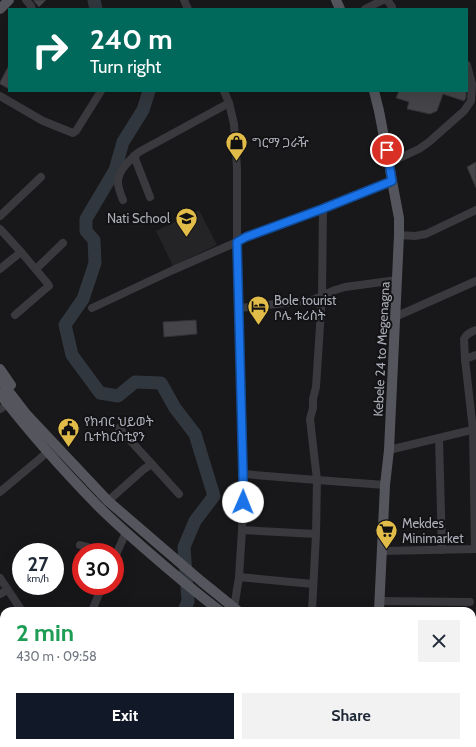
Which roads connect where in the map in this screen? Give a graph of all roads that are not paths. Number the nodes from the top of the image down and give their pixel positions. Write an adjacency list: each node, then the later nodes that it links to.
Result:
1 (9, 0): 5 (main road)
2 (384, 0): 3 (street); 4 (street)
3 (368, 8)
4 (392, 8)
5 (0, 9)
6 (468, 69): 13 (street)
7 (100, 92): 10 (street)
8 (224, 92): 11 (street)
9 (374, 92): 13 (main road, Kebele 24 to Megenagna)
10 (0, 96)
11 (229, 103): 12 (street); 23 (street)
12 (134, 156): 16 (street); 17 (street)
13 (389, 163): 15 (main road, Kebele 24 to Megenagna)
14 (41, 177): 20 (street)
15 (392, 181): 18 (street); 22 (main road, Kebele 24 to Megenagna)
16 (150, 197)
17 (123, 200)
18 (322, 209): 23 (street); 30 (street)
19 (476, 210): 22 (street)
20 (0, 216)
21 (0, 230): 25 (street)
22 (399, 235): 28 (main road, Kebele 24 to Megenagna)
23 (237, 242): 31 (street); 32 (street)
24 (63, 243): 27 (street)
25 (21, 252): 26 (street); 27 (street)
26 (0, 269)
27 (36, 269): 33 (street)
28 (397, 280): 30 (street); 34 (main road, Kebele 24 to Megenagna)
29 (476, 280): 34 (street)
30 (322, 295): 32 (street); 50 (street)
31 (92, 308)
32 (239, 308): 49 (street)
33 (15, 315)
34 (395, 317): 45 (main road, Kebele 24 to Megenagna)
35 (476, 330): 37 (street)
36 (476, 355): 37 (street)
37 (465, 359): 43 (street)
38 (0, 369): 47 (main road)
39 (0, 380): 47 (main road)
40 (0, 394): 47 (main road)
41 (1, 407): 46 (main road)
42 (119, 428): 48 (street)
43 (475, 429): 44 (street); 59 (street)
44 (439, 438): 45 (street); 60 (street)
45 (389, 450): 51 (main road, Kebele 24 to Megenagna)
46 (43, 456): 47 (main road); 52 (street)
47 (63, 462): 54 (main road); 56 (main road)
48 (152, 464): 53 (street); 54 (street)
49 (243, 474): 50 (street); 55 (street)
50 (317, 480): 51 (street); 57 (street)
51 (385, 485): 61 (main road, Kebele 24 to Megenagna)
52 (1, 487)
53 (179, 494)
54 (108, 501): 62 (main road)
55 (242, 530): 57 (street); 64 (street)
56 (126, 532): 58 (street); 63 (main road)
57 (316, 534): 66 (street)
58 (121, 543)
59 (476, 549): 60 (street)
60 (442, 550): 61 (street)
61 (382, 551): 71 (main road, Kebele 24 to Megenagna)
62 (180, 563): 63 (main road); 75 (main road)
63 (172, 572): 74 (main road)
64 (238, 577): 66 (street); 76 (street)
65 (0, 578): 67 (street)
66 (313, 584): 77 (street)
67 (8, 590): 68 (street); 72 (street)
68 (0, 594)
69 (98, 595): 73 (street)
70 (470, 602): 71 (street)
71 (379, 606)
72 (19, 607)
73 (94, 607)
74 (215, 607)
75 (232, 607)
76 (236, 607)
77 (312, 607)

